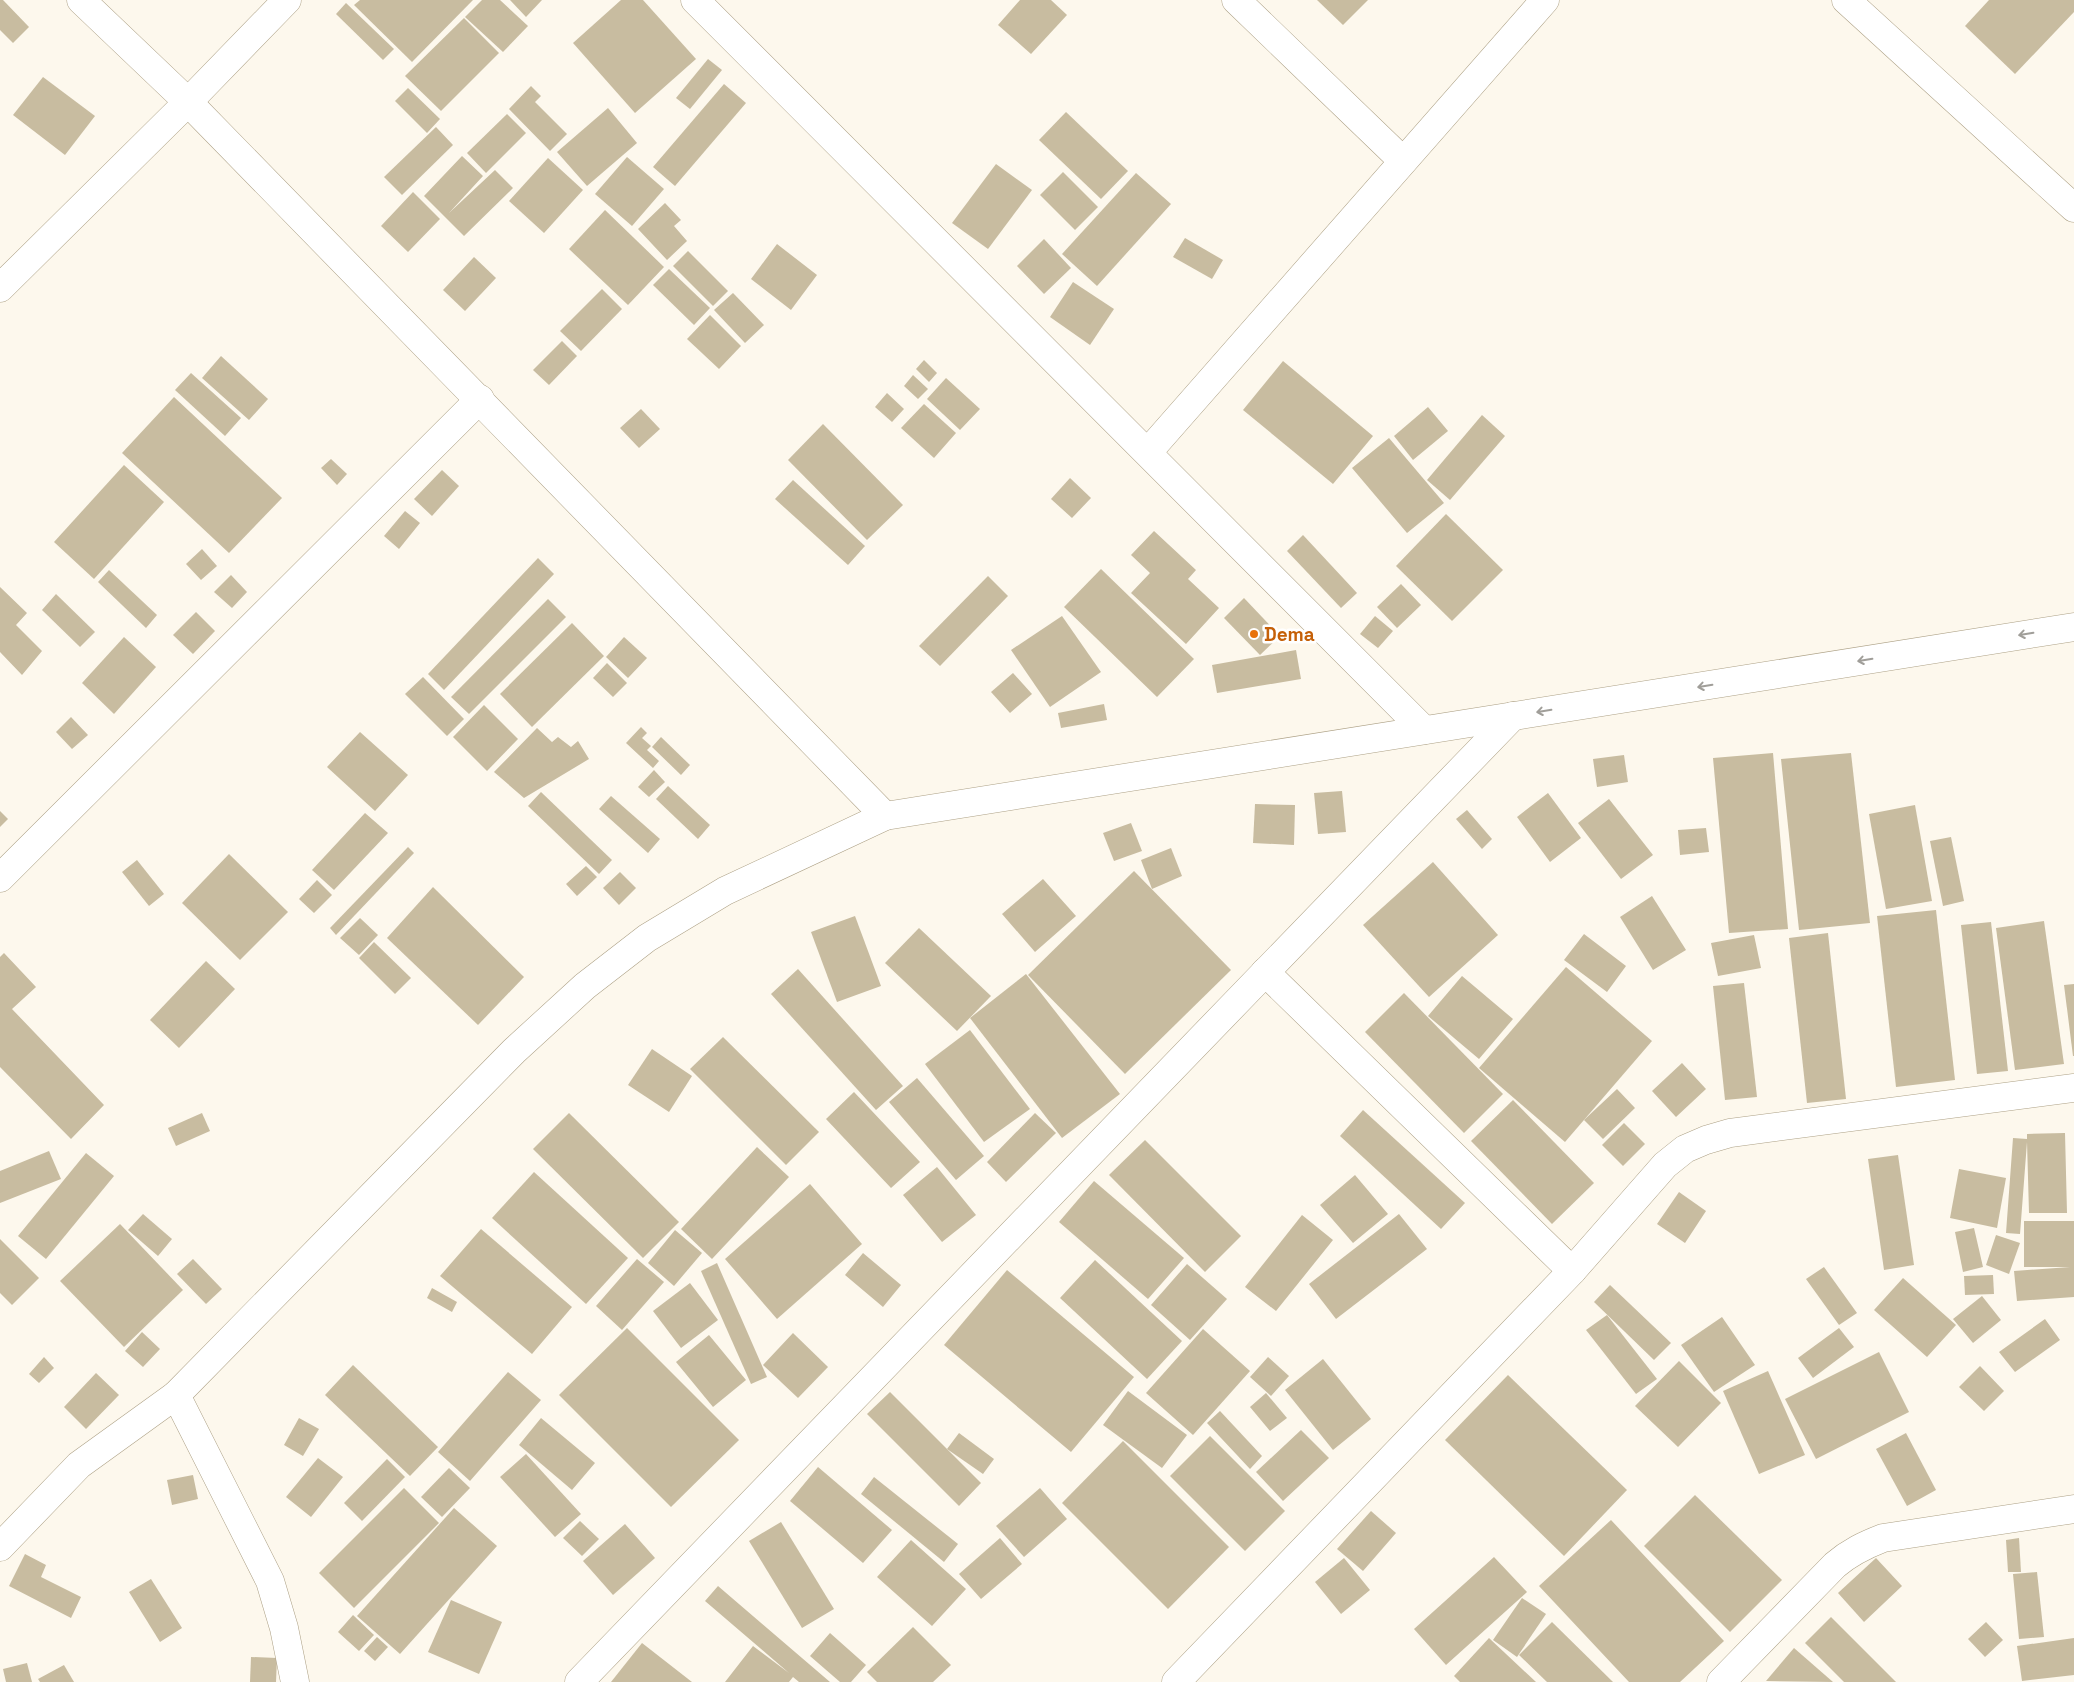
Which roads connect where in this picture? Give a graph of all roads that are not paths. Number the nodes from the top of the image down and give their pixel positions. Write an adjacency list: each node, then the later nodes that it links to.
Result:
1 (81, 0): 7 (street)
2 (287, 0): 7 (street)
3 (695, 0): 12 (street)
4 (1236, 0): 8 (street)
5 (1545, 0): 8 (street)
6 (1846, 0): 9 (street)
7 (188, 102): 10 (street); 11 (street)
8 (1403, 162): 12 (street)
9 (2074, 208)
10 (0, 288)
11 (480, 399): 16 (street); 17 (street)
12 (1148, 452): 15 (street)
13 (2074, 626): 14 (street, one-way to 14)
14 (1513, 716): 15 (street); 18 (street)
15 (1424, 730): 16 (street)
16 (885, 816): 21 (street)
17 (0, 878)
18 (1265, 972): 20 (street); 25 (street)
19 (2074, 1088): 20 (street)
20 (1572, 1270): 26 (street)
21 (176, 1395): 23 (street); 24 (street)
22 (2074, 1509): 27 (street)
23 (2, 1540)
24 (295, 1682)
25 (579, 1682)
26 (1176, 1682)
27 (1721, 1682)

